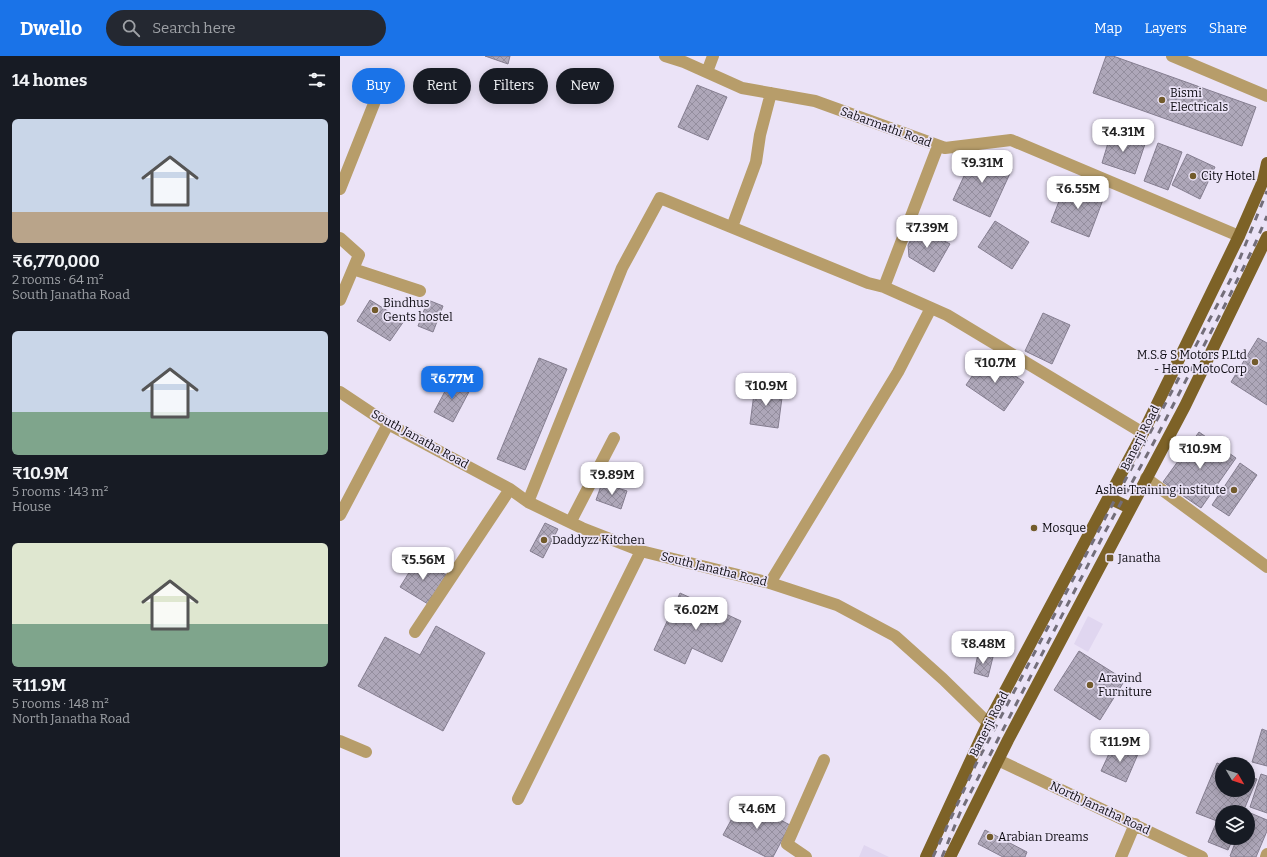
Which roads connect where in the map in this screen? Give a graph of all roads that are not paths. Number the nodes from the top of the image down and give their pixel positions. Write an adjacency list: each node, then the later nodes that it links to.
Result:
1 (665, 56): 4 (street, Sabarmathi Road)
2 (713, 56): 4 (street)
3 (1172, 56): 6 (street)
4 (707, 72): 5 (street, Sabarmathi Road)
5 (771, 93): 8 (street, Sabarmathi Road); 11 (street)
6 (1267, 96)
7 (374, 104): 10 (street)
8 (938, 146): 12 (street, Sabarmathi Road); 16 (street)
9 (1267, 163): 12 (main road, Banerji Road)
10 (340, 189)
11 (732, 227): 16 (street); 27 (street)
12 (1239, 236): 22 (main road, Banerji Road)
13 (1267, 237): 24 (main road, Banerji Road)
14 (340, 238): 15 (street)
15 (353, 269): 17 (street); 18 (street)
16 (884, 287): 19 (street)
17 (420, 292)
18 (340, 300)
19 (931, 308): 22 (street); 33 (street)
20 (340, 392): 21 (street, South Janatha Road)
21 (388, 424): 25 (street, South Janatha Road); 29 (street)
22 (1143, 433): 26 (main road, Banerji Road)
23 (614, 438): 30 (street)
24 (1146, 478): 28 (main road, Banerji Road); 32 (street)
25 (510, 489): 27 (street, South Janatha Road); 34 (street)
26 (1109, 498): 28 (main road); 35 (main road, Banerji Road)
27 (528, 502): 30 (street, South Janatha Road)
28 (1130, 508): 39 (main road, Banerji Road)
29 (340, 515)
30 (571, 521): 31 (street, South Janatha Road)
31 (641, 551): 33 (street, South Janatha Road); 40 (street)
32 (1267, 567)
33 (770, 583): 35 (street, South Janatha Road)
34 (415, 632)
35 (988, 723): 43 (main road, Banerji Road)
36 (340, 741): 37 (street)
37 (366, 752)
38 (824, 760): 42 (street)
39 (998, 760): 41 (street, North Janatha Road); 44 (main road, Banerji Road)
40 (518, 799)
41 (1135, 824): 45 (street); 46 (street, North Janatha Road)
42 (806, 857)
43 (926, 857)
44 (950, 857)
45 (1121, 857)
46 (1202, 857)

